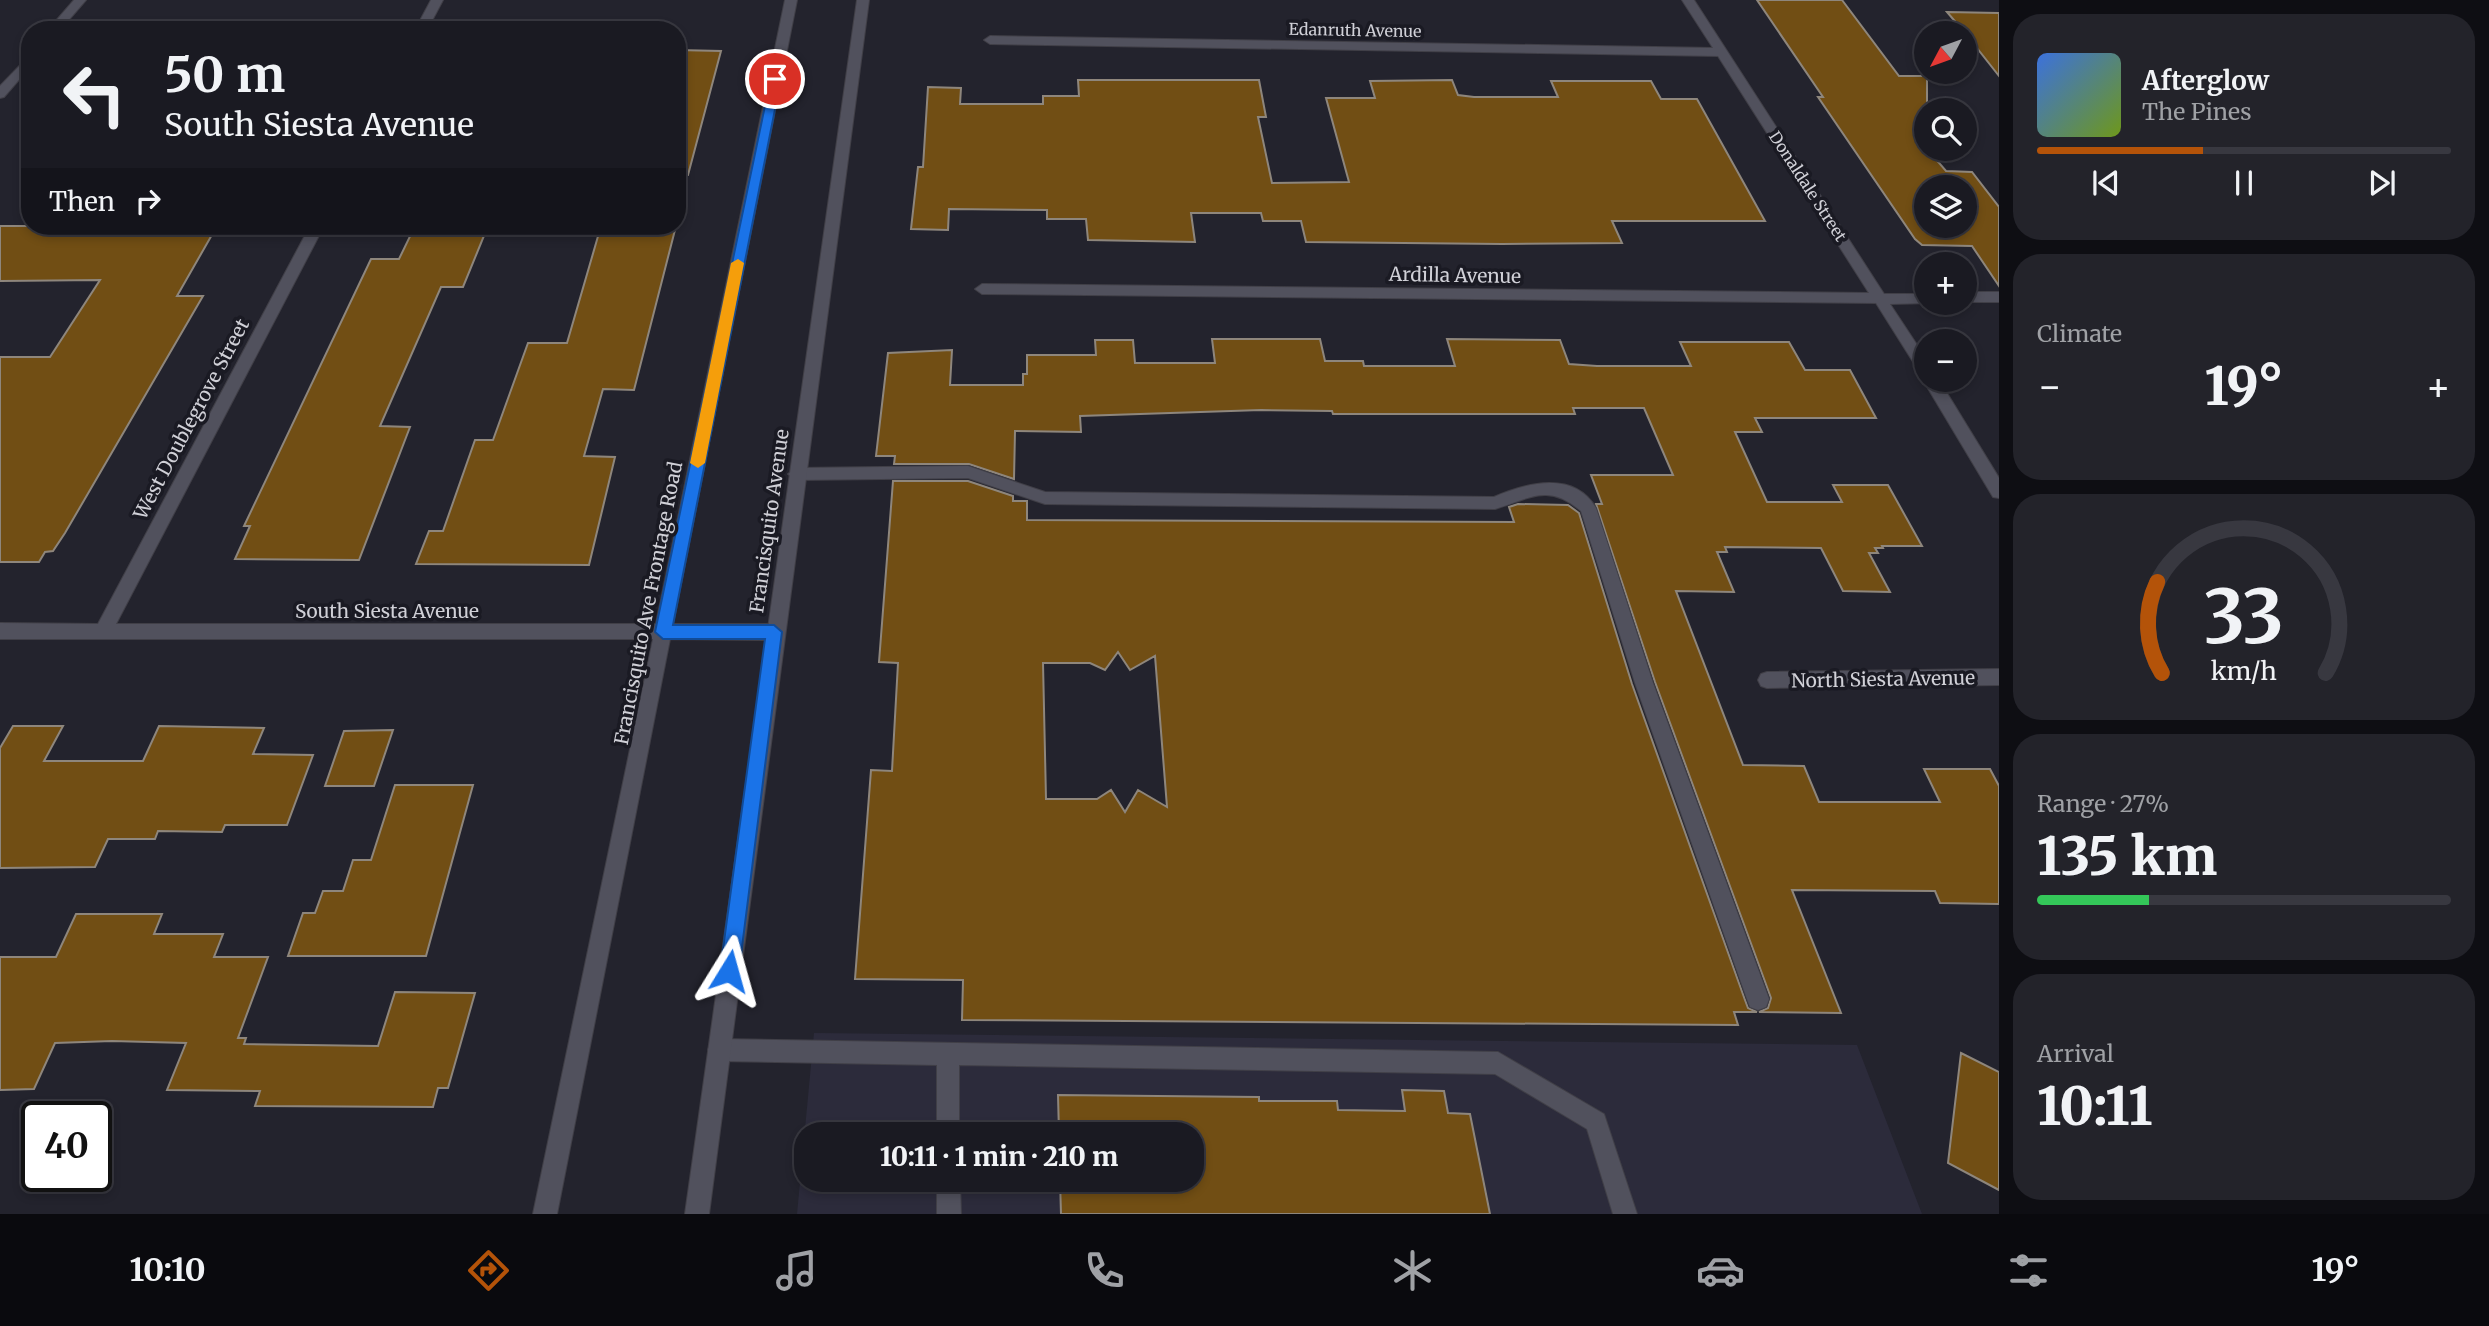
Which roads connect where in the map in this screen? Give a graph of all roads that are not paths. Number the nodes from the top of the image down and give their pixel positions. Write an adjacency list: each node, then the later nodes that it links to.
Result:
1 (80, 0): 6 (street)
2 (437, 0): 7 (street)
3 (791, 0): 24 (street, Francisquito Ave Frontage Road)
4 (863, 0): 20 (street, Francisquito Avenue)
5 (1688, 0): 9 (street, Donaldale Street)
6 (62, 21)
7 (426, 21)
8 (990, 40): 9 (street, Edanruth Avenue)
9 (1719, 52): 17 (street, Donaldale Street)
10 (21, 70): 11 (street)
11 (0, 94)
12 (312, 235): 23 (street, West Doublegrove Street)
13 (982, 289): 17 (street, Ardilla Avenue)
14 (1999, 297): 15 (street)
15 (1977, 298)
16 (1914, 299): 17 (street, Ardilla Avenue)
17 (1883, 300): 18 (street, Donaldale Street)
18 (1914, 351)
19 (1938, 392): 21 (street)
20 (796, 474): 25 (street, Francisquito Avenue); 28 (street)
21 (1999, 492)
22 (0, 631): 23 (street, South Siesta Avenue)
23 (103, 632): 24 (street, South Siesta Avenue)
24 (663, 632): 25 (street, South Siesta Avenue); 33 (street, Francisquito Ave Frontage Road)
25 (774, 632): 29 (street, Francisquito Avenue)
26 (1999, 677): 27 (street, North Siesta Avenue)
27 (1767, 680)
28 (1758, 999)
29 (719, 1050): 30 (street); 34 (street, Francisquito Avenue)
30 (948, 1054): 31 (street); 36 (street)
31 (948, 1122)
32 (949, 1192): 35 (street)
33 (545, 1214)
34 (697, 1214)
35 (949, 1214)
36 (1625, 1214)

